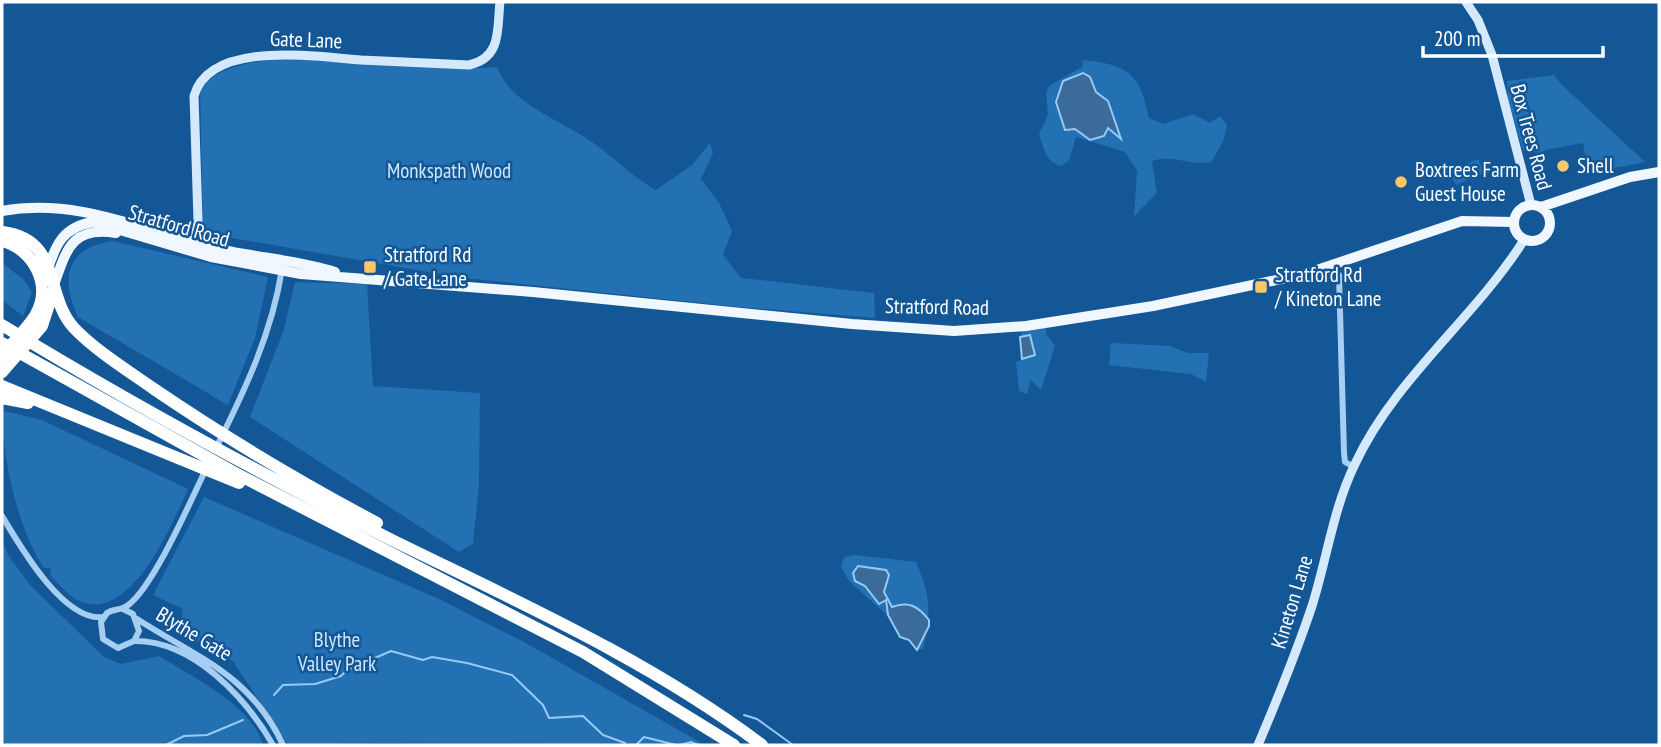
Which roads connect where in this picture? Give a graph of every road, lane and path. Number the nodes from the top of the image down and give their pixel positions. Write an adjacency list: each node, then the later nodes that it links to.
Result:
1 (500, 2): 13 (street, Gate Lane)
2 (1466, 2): 5 (street, Box Trees Road)
3 (1659, 172): 4 (main road)
4 (1572, 197): 5 (main road); 7 (main road)
5 (1536, 206): 7 (main road); 8 (main road)
6 (2, 211): 13 (main road, Stratford Road)
7 (1551, 219): 10 (main road)
8 (1514, 222): 10 (main road); 14 (main road, Stratford Road)
9 (2, 232): 15 (highway)
10 (1524, 240): 26 (street, Kineton Lane)
11 (2, 241): 18 (highway)
12 (156, 242): 13 (main road, Stratford Road); 15 (main road, Stratford Road); 17 (main road)
13 (194, 247): 14 (main road, Stratford Road)
14 (283, 265): 30 (street)
15 (49, 266): 17 (highway); 18 (main road, Stratford Road)
16 (1339, 275): 26 (street)
17 (55, 282): 20 (highway); 29 (highway)
18 (42, 292): 20 (highway)
19 (2, 325): 29 (highway)
20 (31, 331): 22 (highway)
21 (2, 343): 27 (highway)
22 (4, 363)
23 (2, 386): 25 (highway)
24 (2, 398): 25 (highway)
25 (62, 411): 27 (highway)
26 (1353, 467): 38 (street, Kineton Lane)
27 (263, 488): 36 (highway)
28 (2, 516): 31 (street)
29 (482, 584): 37 (highway)
30 (123, 609): 31 (street); 32 (street)
31 (104, 617): 33 (street)
32 (137, 619): 33 (street); 35 (street, Blythe Gate)
33 (134, 641): 34 (street, Blythe Gate)
34 (273, 745)
35 (283, 745)
36 (734, 745)
37 (762, 745)
38 (1258, 745)

